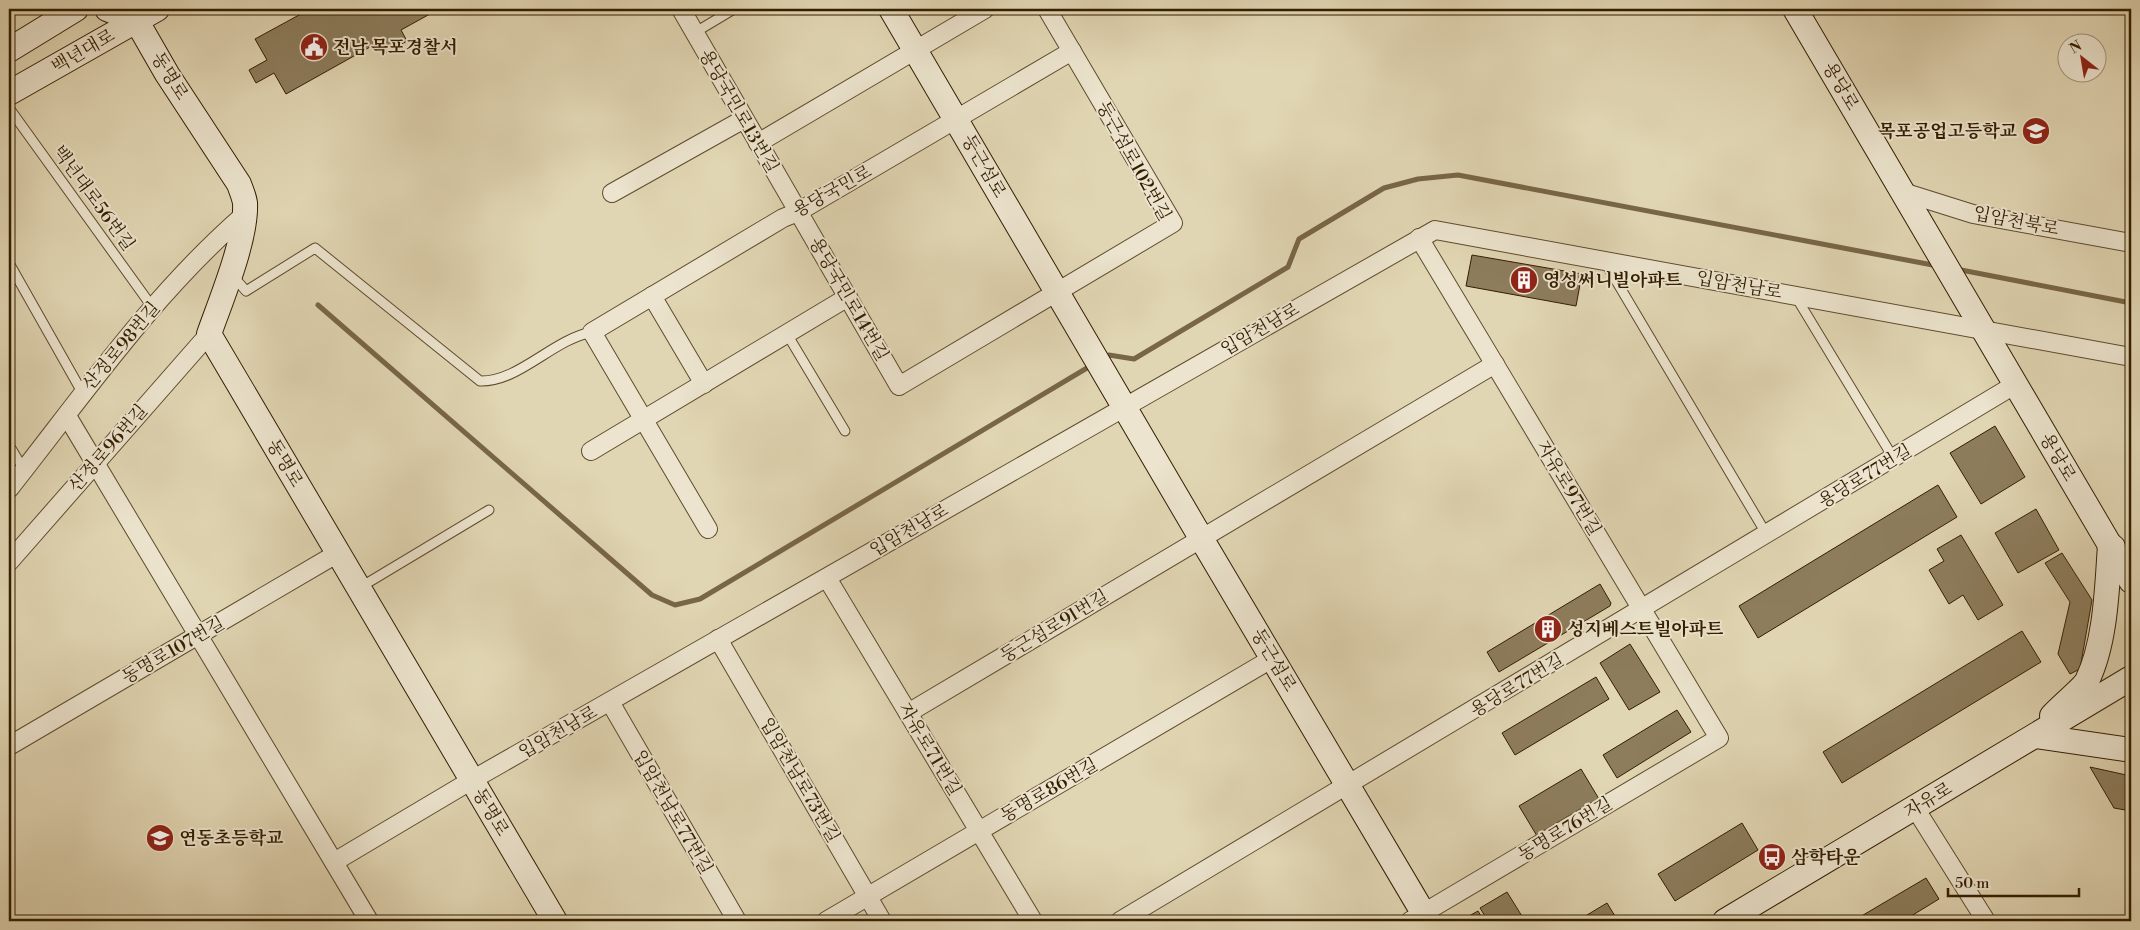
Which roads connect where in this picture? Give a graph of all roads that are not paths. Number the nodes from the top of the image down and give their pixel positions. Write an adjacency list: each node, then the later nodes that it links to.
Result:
1 (76, 9): 12 (street)
2 (107, 9): 10 (street)
3 (157, 9): 10 (street, 백년대로)
4 (681, 9): 11 (street, 용당국민로13번길)
5 (734, 9): 11 (lane)
6 (891, 9): 13 (street, 둥근섬로)
7 (986, 9): 13 (street)
8 (1047, 9): 14 (street, 둥근섬로102번길)
9 (1795, 9): 20 (street, 용당로)
10 (136, 20): 15 (street, 백년대로); 23 (street, 동명로)
11 (694, 32): 17 (street, 용당국민로13번길)
12 (9, 50)
13 (916, 51): 18 (street, 둥근섬로); 19 (street)
14 (1072, 52): 18 (street, 용당국민로); 29 (street, 둥근섬로102번길)
15 (9, 93)
16 (9, 108): 33 (lane, 백년대로56번길)
17 (744, 119): 19 (street, 용당국민로13번길); 21 (street)
18 (956, 120): 22 (street, 용당국민로); 29 (street, 둥근섬로)
19 (758, 143): 22 (street, 용당국민로13번길)
20 (1903, 192): 25 (street, 입암천북로); 35 (street, 용당로)
21 (612, 193)
22 (798, 212): 31 (street, 용당국민로); 32 (street, 용당국민로14번길)
23 (245, 214): 28 (street, 동명로); 33 (street, 산정로98번길)
24 (1419, 238): 26 (street, 입암천남로); 39 (street, 자유로97번길); 43 (street, 입암천남로)
25 (2131, 243)
26 (1604, 260): 30 (street, 입암천남로); 55 (lane)
27 (9, 263): 42 (lane)
28 (230, 273): 34 (lane); 36 (street, 동명로)
29 (1057, 292): 32 (street, 용당국민로14번길); 43 (street, 둥근섬로)
30 (1795, 295): 35 (street, 입암천남로); 49 (lane)
31 (652, 296): 34 (street, 용당국민로); 40 (street)
32 (848, 297): 37 (street)
33 (154, 308): 42 (street, 산정로98번길)
34 (592, 332): 45 (street)
35 (1985, 332): 38 (street, 입암천남로); 41 (street, 용당로)
36 (208, 334): 50 (street, 산정로96번길); 58 (street, 동명로)
37 (787, 334): 40 (street); 46 (lane)
38 (2131, 357)
39 (1495, 364): 56 (street, 둥근섬로91번길); 64 (street, 자유로97번길)
40 (704, 384): 45 (street)
41 (2016, 384): 49 (street, 용당로77번길); 57 (street, 용당로)
42 (82, 392): 44 (street, 산정로98번길)
43 (1122, 403): 56 (street, 둥근섬로); 61 (street, 입암천남로)
44 (67, 416): 50 (street); 51 (street, 산정로98번길)
45 (644, 420): 48 (street); 54 (street)
46 (845, 431)
47 (9, 445): 51 (lane)
48 (591, 451)
49 (1894, 459): 55 (street, 용당로77번길)
50 (95, 463): 60 (street, 산정로96번길); 65 (street)
51 (24, 470): 52 (street, 산정로98번길)
52 (9, 488)
53 (488, 510): 63 (lane)
54 (708, 529)
55 (1767, 535): 64 (street, 용당로77번길)
56 (1201, 538): 67 (street, 둥근섬로); 70 (street, 둥근섬로91번길)
57 (2110, 545): 59 (street); 62 (street, 용당로); 71 (street)
58 (338, 553): 63 (street, 동명로); 65 (street, 동명로107번길)
59 (2131, 559)
60 (9, 562)
61 (826, 578): 66 (street, 입암천남로); 70 (street, 자유로71번길)
62 (2131, 581)
63 (358, 588): 75 (street, 동명로)
64 (1642, 610): 72 (street, 자유로97번길); 76 (street, 용당로77번길)
65 (198, 635): 73 (street, 동명로107번길); 79 (street)
66 (718, 640): 69 (street, 입암천남로); 80 (street, 입암천남로73번길)
67 (1273, 658): 76 (street, 둥근섬로); 78 (street, 동명로86번길)
68 (2131, 678): 71 (street, 자유로)
69 (610, 702): 75 (street, 입암천남로); 84 (street, 입암천남로77번길)
70 (908, 713): 78 (street, 자유로71번길)
71 (2035, 736): 74 (street); 77 (street, 자유로)
72 (1719, 738): 82 (street, 동명로76번길)
73 (9, 746)
74 (2131, 750)
75 (472, 780): 79 (street, 입암천남로); 81 (street, 동명로)
76 (1349, 785): 82 (street, 둥근섬로); 88 (street, 용당로77번길)
77 (1915, 808): 89 (street, 자유로); 90 (street)
78 (979, 831): 80 (street, 동명로86번길); 87 (street, 자유로71번길)
79 (334, 862): 83 (street)
80 (868, 896): 85 (street, 동명로86번길); 86 (street, 입암천남로73번길)
81 (547, 919)
82 (1421, 919)
83 (369, 921)
84 (737, 921)
85 (826, 921)
86 (882, 921)
87 (1033, 921)
88 (1120, 921)
89 (1726, 921)
90 (1986, 921)

